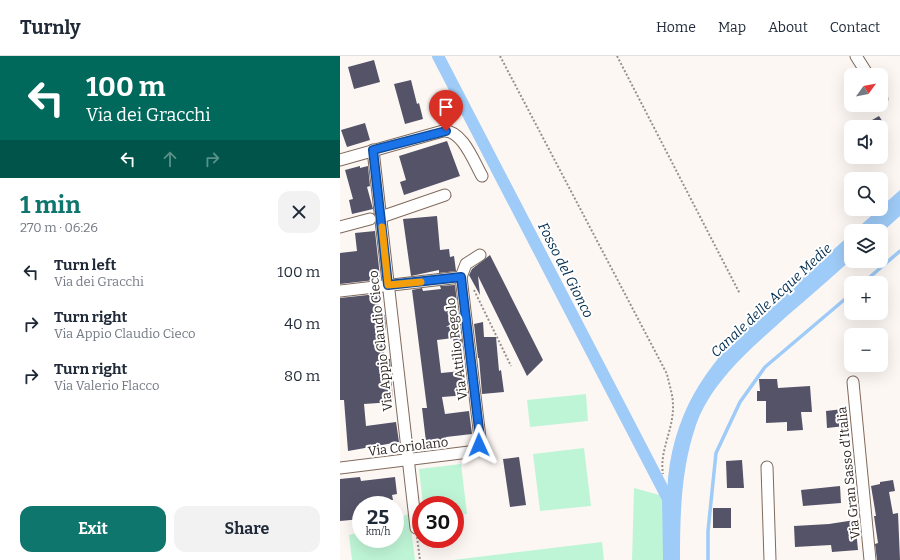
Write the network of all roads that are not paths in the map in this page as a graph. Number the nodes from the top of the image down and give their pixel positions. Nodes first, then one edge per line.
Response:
1 (856, 56) edge
2 (864, 68) edge
3 (373, 150) junction
4 (340, 160) edge
5 (482, 176) dead end
6 (444, 195) dead end
7 (375, 218) junction
8 (340, 228) edge
9 (480, 255) dead end
10 (461, 277) junction
11 (388, 285) junction
12 (340, 291) edge
13 (853, 382) dead end
14 (478, 448) joint
15 (408, 460) junction
16 (767, 467) dead end
17 (340, 468) edge
18 (412, 496) edge
19 (770, 560) edge
20 (870, 560) edge

1 - 2 street
3 - 4 street
3 - 5 street
3 - 7 street, Via Appio Claudio Cieco
6 - 7 street
7 - 8 street
7 - 11 street, Via Appio Claudio Cieco
9 - 10 street
10 - 11 street
10 - 14 street, Via Attilio Regolo
11 - 12 street
11 - 15 street, Via Appio Claudio Cieco
13 - 20 street, Via Gran Sasso d'Italia
14 - 15 street, Via Coriolano
15 - 17 street, Via Coriolano
15 - 18 street, Via Appio Claudio Cieco
16 - 19 street

